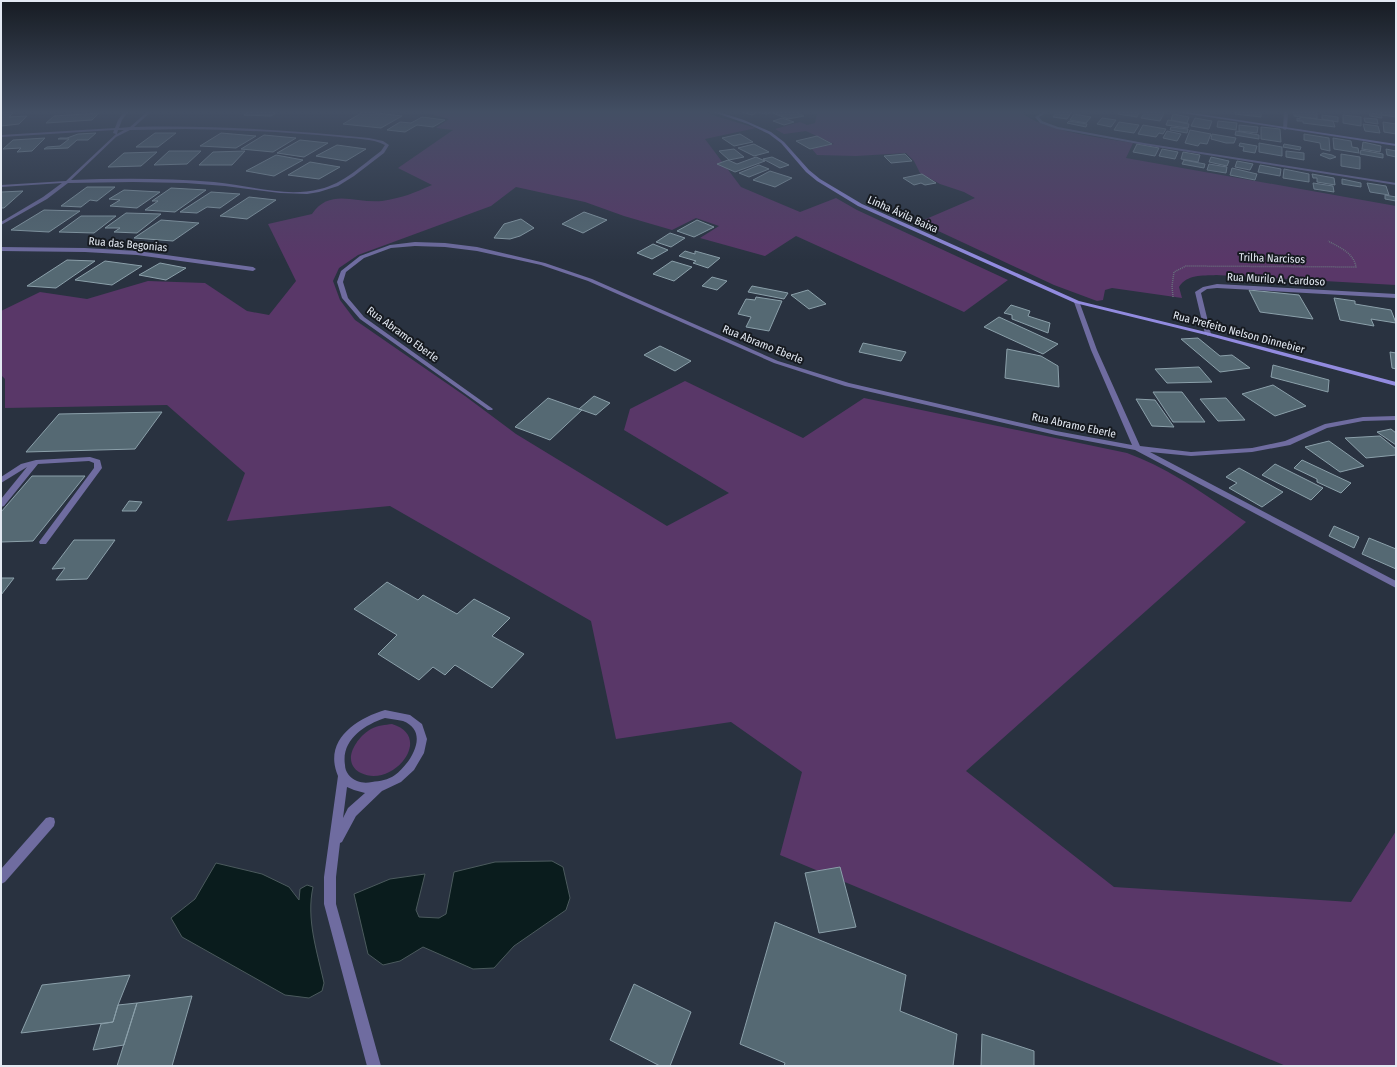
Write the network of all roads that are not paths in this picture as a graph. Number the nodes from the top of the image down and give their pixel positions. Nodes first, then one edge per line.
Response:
1 (88, 162) edge
2 (369, 162) edge
3 (800, 162) edge
4 (1256, 162) edge
5 (68, 181) junction
6 (1396, 184) edge
7 (1, 186) edge
8 (1, 224) edge
9 (1, 249) edge
10 (253, 269) dead end
11 (1396, 296) edge
12 (1077, 302) junction
13 (1208, 334) junction
14 (1396, 384) edge
15 (490, 408) dead end
16 (1396, 418) edge
17 (1137, 448) junction
18 (36, 462) junction
19 (1, 480) edge
20 (1, 504) edge
21 (44, 542) dead end
22 (1396, 584) edge
23 (343, 777) junction
24 (380, 786) junction
25 (50, 822) dead end
26 (334, 848) junction
27 (1, 878) edge
28 (374, 1066) edge

1 - 5 street
2 - 5 street
3 - 12 street, Linha Ávila Baixa
4 - 6 street
5 - 7 street
5 - 8 street
9 - 10 street, Rua das Begonias
11 - 13 street, Rua Murilo A. Cardoso
12 - 13 street, Rua Prefeito Nelson Dinnebier
12 - 17 street
13 - 14 street, Rua Prefeito Nelson Dinnebier
15 - 17 street, Rua Abramo Eberle
16 - 17 street, Rua Abramo Eberle
17 - 22 street
18 - 19 street
18 - 20 street
18 - 21 street
23 - 24 street
23 - 24 street
23 - 26 street
24 - 26 street
25 - 27 street
26 - 28 street

